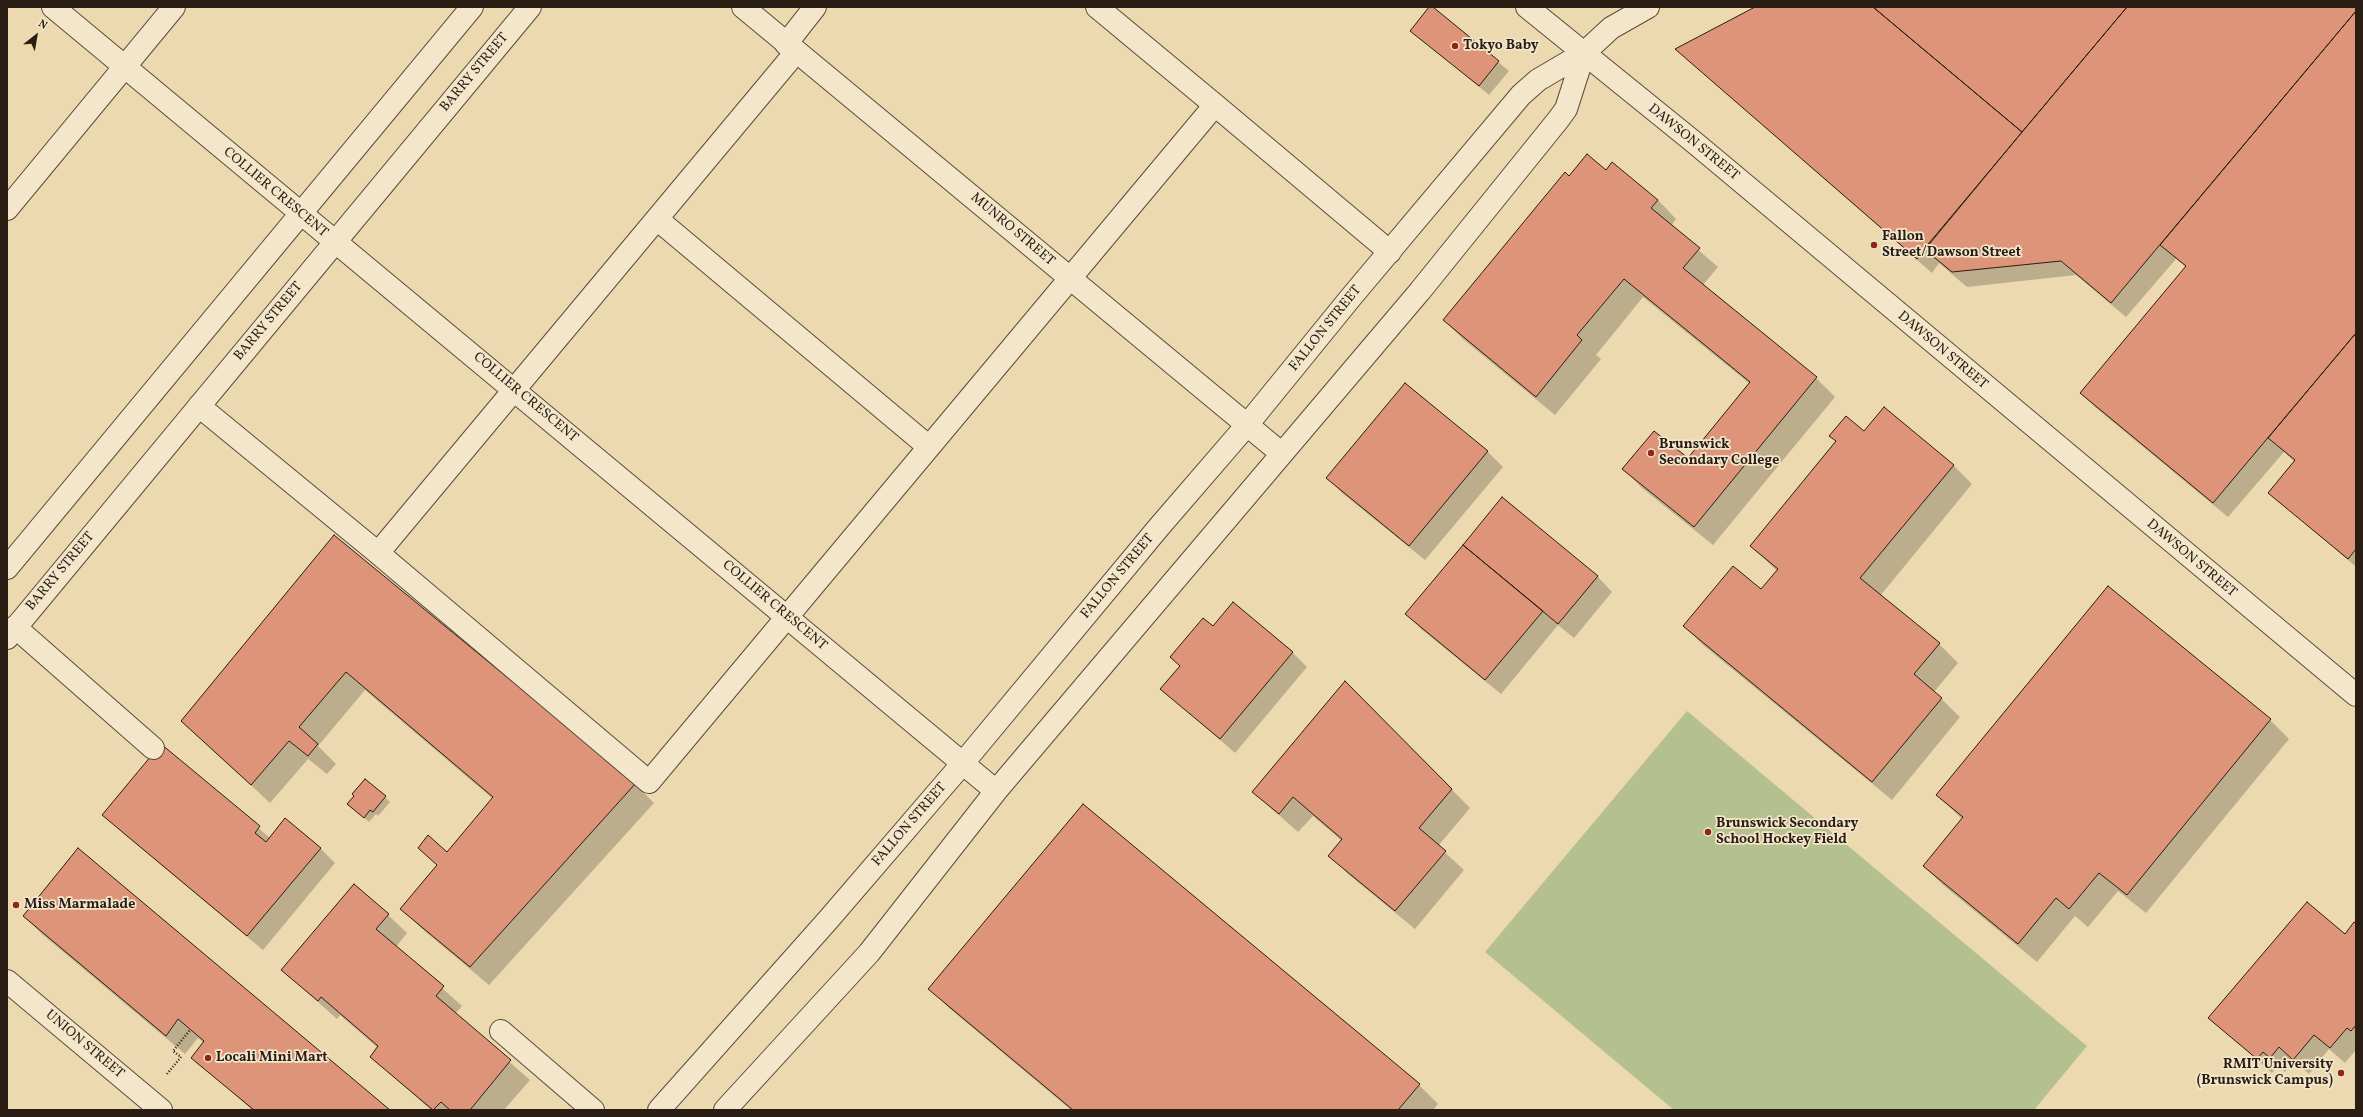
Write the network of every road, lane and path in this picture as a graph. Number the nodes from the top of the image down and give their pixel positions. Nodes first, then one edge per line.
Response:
1 (53, 7) edge
2 (174, 7) edge
3 (472, 7) edge
4 (530, 7) edge
5 (743, 7) edge
6 (815, 7) edge
7 (1098, 7) edge
8 (1527, 7) edge
9 (1648, 7) edge
10 (791, 48) junction
11 (1584, 53) junction
12 (124, 67) junction
13 (1215, 105) junction
14 (7, 209) edge
15 (301, 214) junction
16 (657, 219) junction
17 (335, 243) junction
18 (1390, 252) junction
19 (1070, 278) junction
20 (515, 390) junction
21 (199, 406) junction
22 (1247, 425) junction
23 (929, 446) junction
24 (1281, 453) junction
25 (378, 553) junction
26 (7, 568) edge
27 (787, 617) junction
28 (11, 632) edge
29 (2356, 695) edge
30 (153, 748) dead end
31 (963, 763) junction
32 (996, 791) junction
33 (7, 981) edge
34 (190, 1030) dead end
35 (501, 1031) dead end
36 (154, 1104) edge
37 (593, 1110) edge
38 (659, 1110) edge
39 (726, 1110) edge

1 - 12 street, COLLIER CRESCENT
2 - 12 street
3 - 15 street
4 - 17 street, BARRY STREET
5 - 10 street, MUNRO STREET
6 - 10 street
7 - 13 street
8 - 11 street, DAWSON STREET
9 - 11 street, FALLON STREET
10 - 16 street
10 - 19 street, MUNRO STREET
11 - 18 street, FALLON STREET
11 - 24 street, FALLON STREET
11 - 29 street, DAWSON STREET
12 - 14 street
12 - 15 street, COLLIER CRESCENT
13 - 18 street
13 - 19 street
15 - 17 street, COLLIER CRESCENT
15 - 26 street
16 - 20 street
16 - 23 street
17 - 20 street, COLLIER CRESCENT
17 - 21 street, BARRY STREET
18 - 22 street, FALLON STREET
19 - 22 street, MUNRO STREET
19 - 23 street
20 - 25 street
20 - 27 street, COLLIER CRESCENT
21 - 25 street
21 - 28 street, BARRY STREET
22 - 24 street, MUNRO STREET
22 - 31 street, FALLON STREET
23 - 27 street
24 - 32 street, FALLON STREET
25 - 27 street
27 - 31 street, COLLIER CRESCENT
28 - 30 street
31 - 32 street, COLLIER CRESCENT
31 - 38 street, FALLON STREET
32 - 39 street, FALLON STREET
33 - 36 street, UNION STREET
34 - 36 path
35 - 37 street

